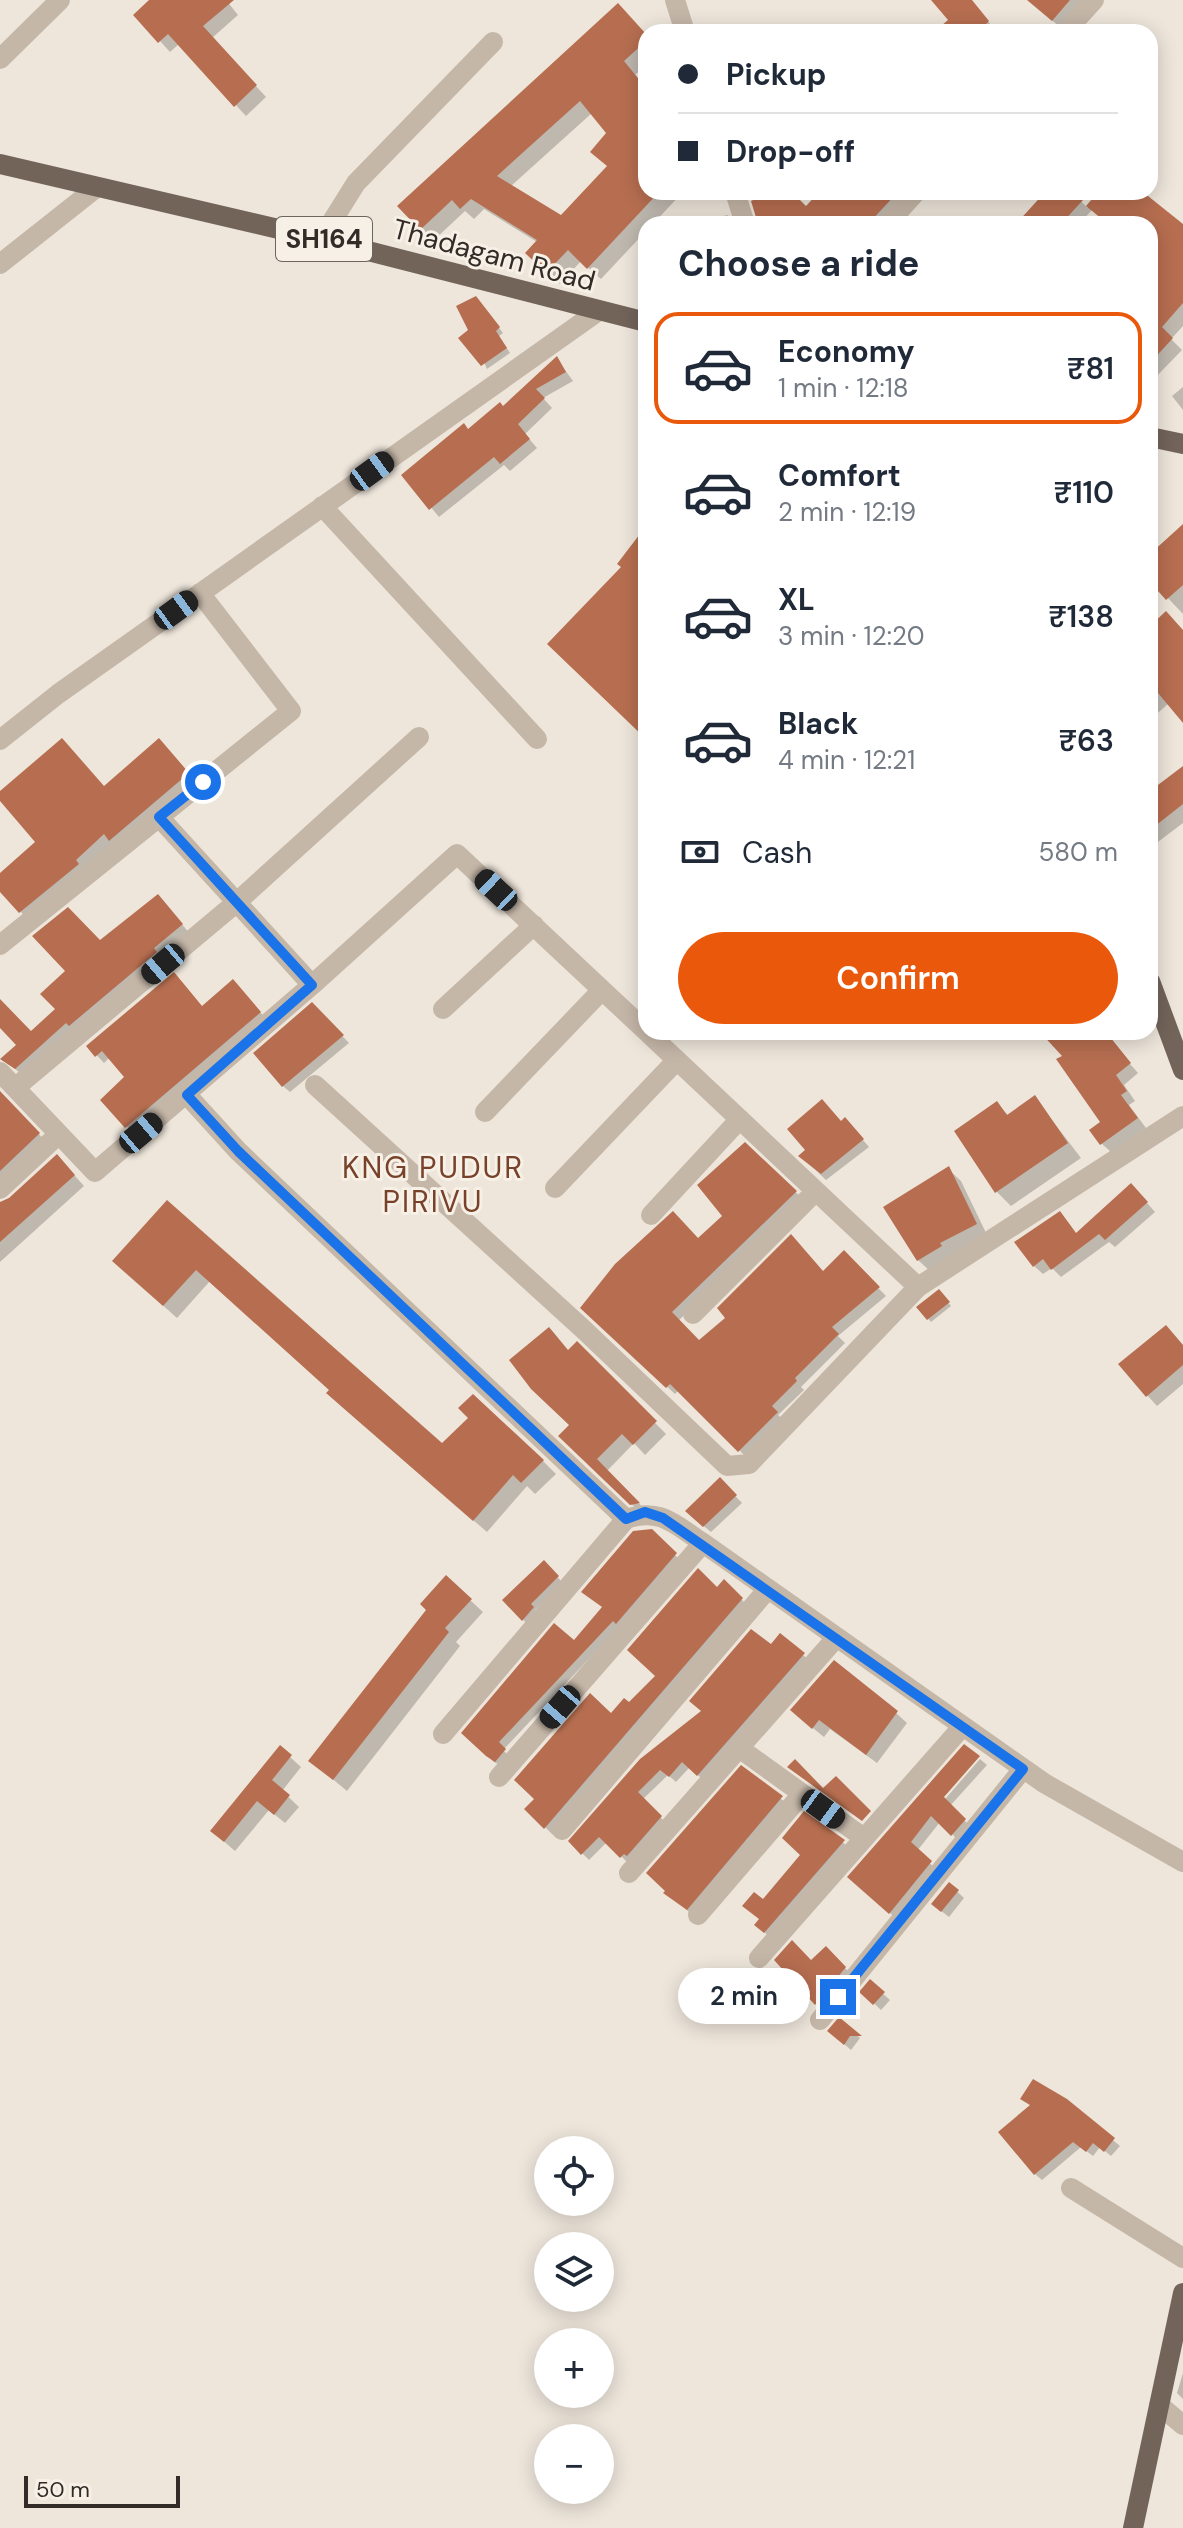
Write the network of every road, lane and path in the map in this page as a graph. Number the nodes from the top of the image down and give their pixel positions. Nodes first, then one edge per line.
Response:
1 (60, 0) edge
2 (675, 0) edge
3 (1094, 0) edge
4 (682, 24) edge
5 (1072, 24) edge
6 (493, 42) dead end
7 (0, 59) edge
8 (0, 164) edge
9 (96, 188) junction
10 (909, 200) edge
11 (894, 216) edge
12 (321, 239) junction
13 (0, 264) edge
14 (597, 312) junction
15 (638, 320) edge
16 (1158, 439) edge
17 (1183, 444) edge
18 (322, 506) junction
19 (200, 593) junction
20 (419, 737) dead end
21 (537, 739) dead end
22 (0, 740) edge
23 (159, 817) junction
24 (237, 902) junction
25 (534, 925) junction
26 (0, 945) edge
27 (312, 985) junction
28 (602, 990) junction
29 (1158, 1003) edge
30 (443, 1009) dead end
31 (638, 1023) edge
32 (656, 1040) edge
33 (677, 1060) junction
34 (1183, 1070) edge
35 (0, 1072) edge
36 (315, 1085) dead end
37 (16, 1087) junction
38 (187, 1095) junction
39 (485, 1112) dead end
40 (1183, 1116) edge
41 (740, 1119) junction
42 (59, 1134) junction
43 (555, 1188) dead end
44 (0, 1189) edge
45 (816, 1191) junction
46 (651, 1215) dead end
47 (918, 1287) junction
48 (693, 1314) dead end
49 (626, 1519) junction
50 (703, 1543) junction
51 (767, 1590) junction
52 (836, 1638) junction
53 (962, 1727) junction
54 (443, 1734) dead end
55 (739, 1748) junction
56 (1023, 1769) junction
57 (499, 1777) dead end
58 (802, 1794) junction
59 (562, 1830) dead end
60 (864, 1838) junction
61 (1183, 1862) edge
62 (629, 1873) dead end
63 (698, 1915) dead end
64 (759, 1958) dead end
65 (820, 2020) dead end
66 (1071, 2188) dead end
67 (1183, 2258) edge
68 (1183, 2293) edge
69 (1159, 2405) junction
70 (1183, 2425) edge
71 (1133, 2528) edge

1 - 7 street
2 - 4 street
3 - 5 street
6 - 12 street
8 - 9 main road, Thadagam Road / SH164
9 - 12 main road, Thadagam Road / SH164
9 - 13 street
10 - 11 street
12 - 14 main road, Thadagam Road / SH164
14 - 15 main road, Thadagam Road / SH164
14 - 18 street
16 - 17 main road
18 - 19 street
18 - 21 street
19 - 22 street
19 - 23 street
20 - 24 street
23 - 24 street
23 - 26 street
24 - 27 street
24 - 37 street
25 - 27 street
25 - 28 street
25 - 30 street
27 - 38 street
28 - 31 street
28 - 39 street
29 - 34 main road
32 - 33 street
33 - 41 street
33 - 43 street
35 - 37 street
36 - 47 street
37 - 42 street
38 - 42 street
38 - 49 street
40 - 47 street
41 - 45 street
41 - 46 street
42 - 44 street
45 - 47 street
45 - 48 street
49 - 50 street
49 - 54 street
50 - 51 street
50 - 57 street
51 - 52 street
51 - 59 street
52 - 53 street
52 - 55 street
53 - 56 street
53 - 60 street
55 - 58 street
55 - 62 street
56 - 61 street
56 - 65 street
58 - 60 street
58 - 63 street
60 - 64 street
66 - 67 street
68 - 69 main road
69 - 70 street
69 - 71 main road

